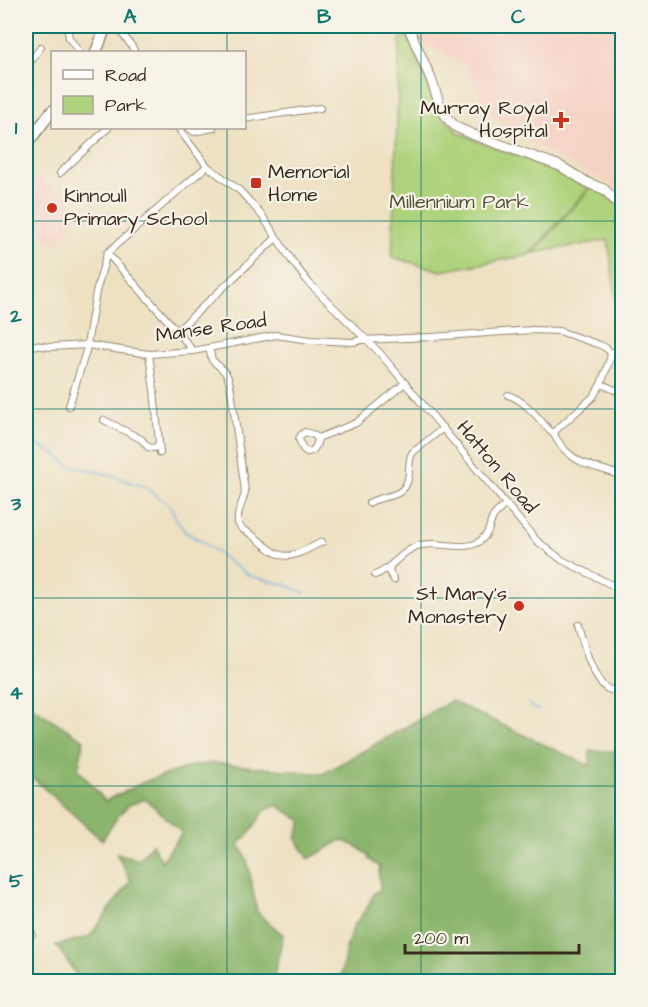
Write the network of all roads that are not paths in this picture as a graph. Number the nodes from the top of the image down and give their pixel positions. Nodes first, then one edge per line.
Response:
1 (67, 26) edge
2 (106, 26) edge
3 (116, 26) edge
4 (408, 26) edge
5 (41, 47) dead end
6 (78, 51) edge
7 (96, 51) edge
8 (134, 51) edge
9 (26, 68) edge
10 (320, 108) dead end
11 (51, 112) edge
12 (246, 119) edge
13 (107, 129) edge
14 (179, 129) edge
15 (190, 129) edge
16 (208, 129) edge
17 (26, 145) edge
18 (207, 166) junction
19 (60, 173) dead end
20 (622, 208) edge
21 (276, 238) junction
22 (107, 253) junction
23 (177, 331) junction
24 (366, 340) junction
25 (26, 344) edge
26 (87, 345) junction
27 (209, 348) junction
28 (193, 351) junction
29 (622, 352) edge
30 (610, 353) junction
31 (149, 354) junction
32 (405, 383) junction
33 (601, 384) junction
34 (622, 393) edge
35 (507, 395) dead end
36 (69, 406) dead end
37 (104, 420) dead end
38 (443, 428) junction
39 (554, 434) junction
40 (318, 438) dead end
41 (159, 442) junction
42 (160, 453) dead end
43 (622, 477) edge
44 (369, 503) dead end
45 (506, 504) junction
46 (322, 542) dead end
47 (390, 567) junction
48 (375, 575) dead end
49 (394, 580) dead end
50 (622, 590) edge
51 (578, 626) dead end
52 (622, 690) edge

1 - 6 street
2 - 7 main road
3 - 8 street
4 - 20 street
5 - 9 street
10 - 12 street
11 - 17 main road
13 - 19 street
14 - 18 street, Hatton Road
15 - 16 street
18 - 21 street, Hatton Road
18 - 22 street
21 - 23 street
21 - 24 street, Hatton Road
22 - 23 street
22 - 26 street
23 - 28 street
24 - 27 street, Manse Road
24 - 30 street, Manse Road
24 - 32 street, Hatton Road
25 - 26 street, Manse Road
26 - 31 street, Manse Road
26 - 36 street
27 - 28 street, Manse Road
27 - 46 street
28 - 31 street, Manse Road
29 - 30 street
30 - 33 street
31 - 41 street
32 - 38 street, Hatton Road
32 - 40 street
33 - 34 street
33 - 39 street
35 - 39 street
37 - 41 street
38 - 44 street
38 - 45 street, Hatton Road
39 - 43 street
41 - 42 street
45 - 47 street
45 - 50 street, Hatton Road
47 - 48 street
47 - 49 street
51 - 52 street

